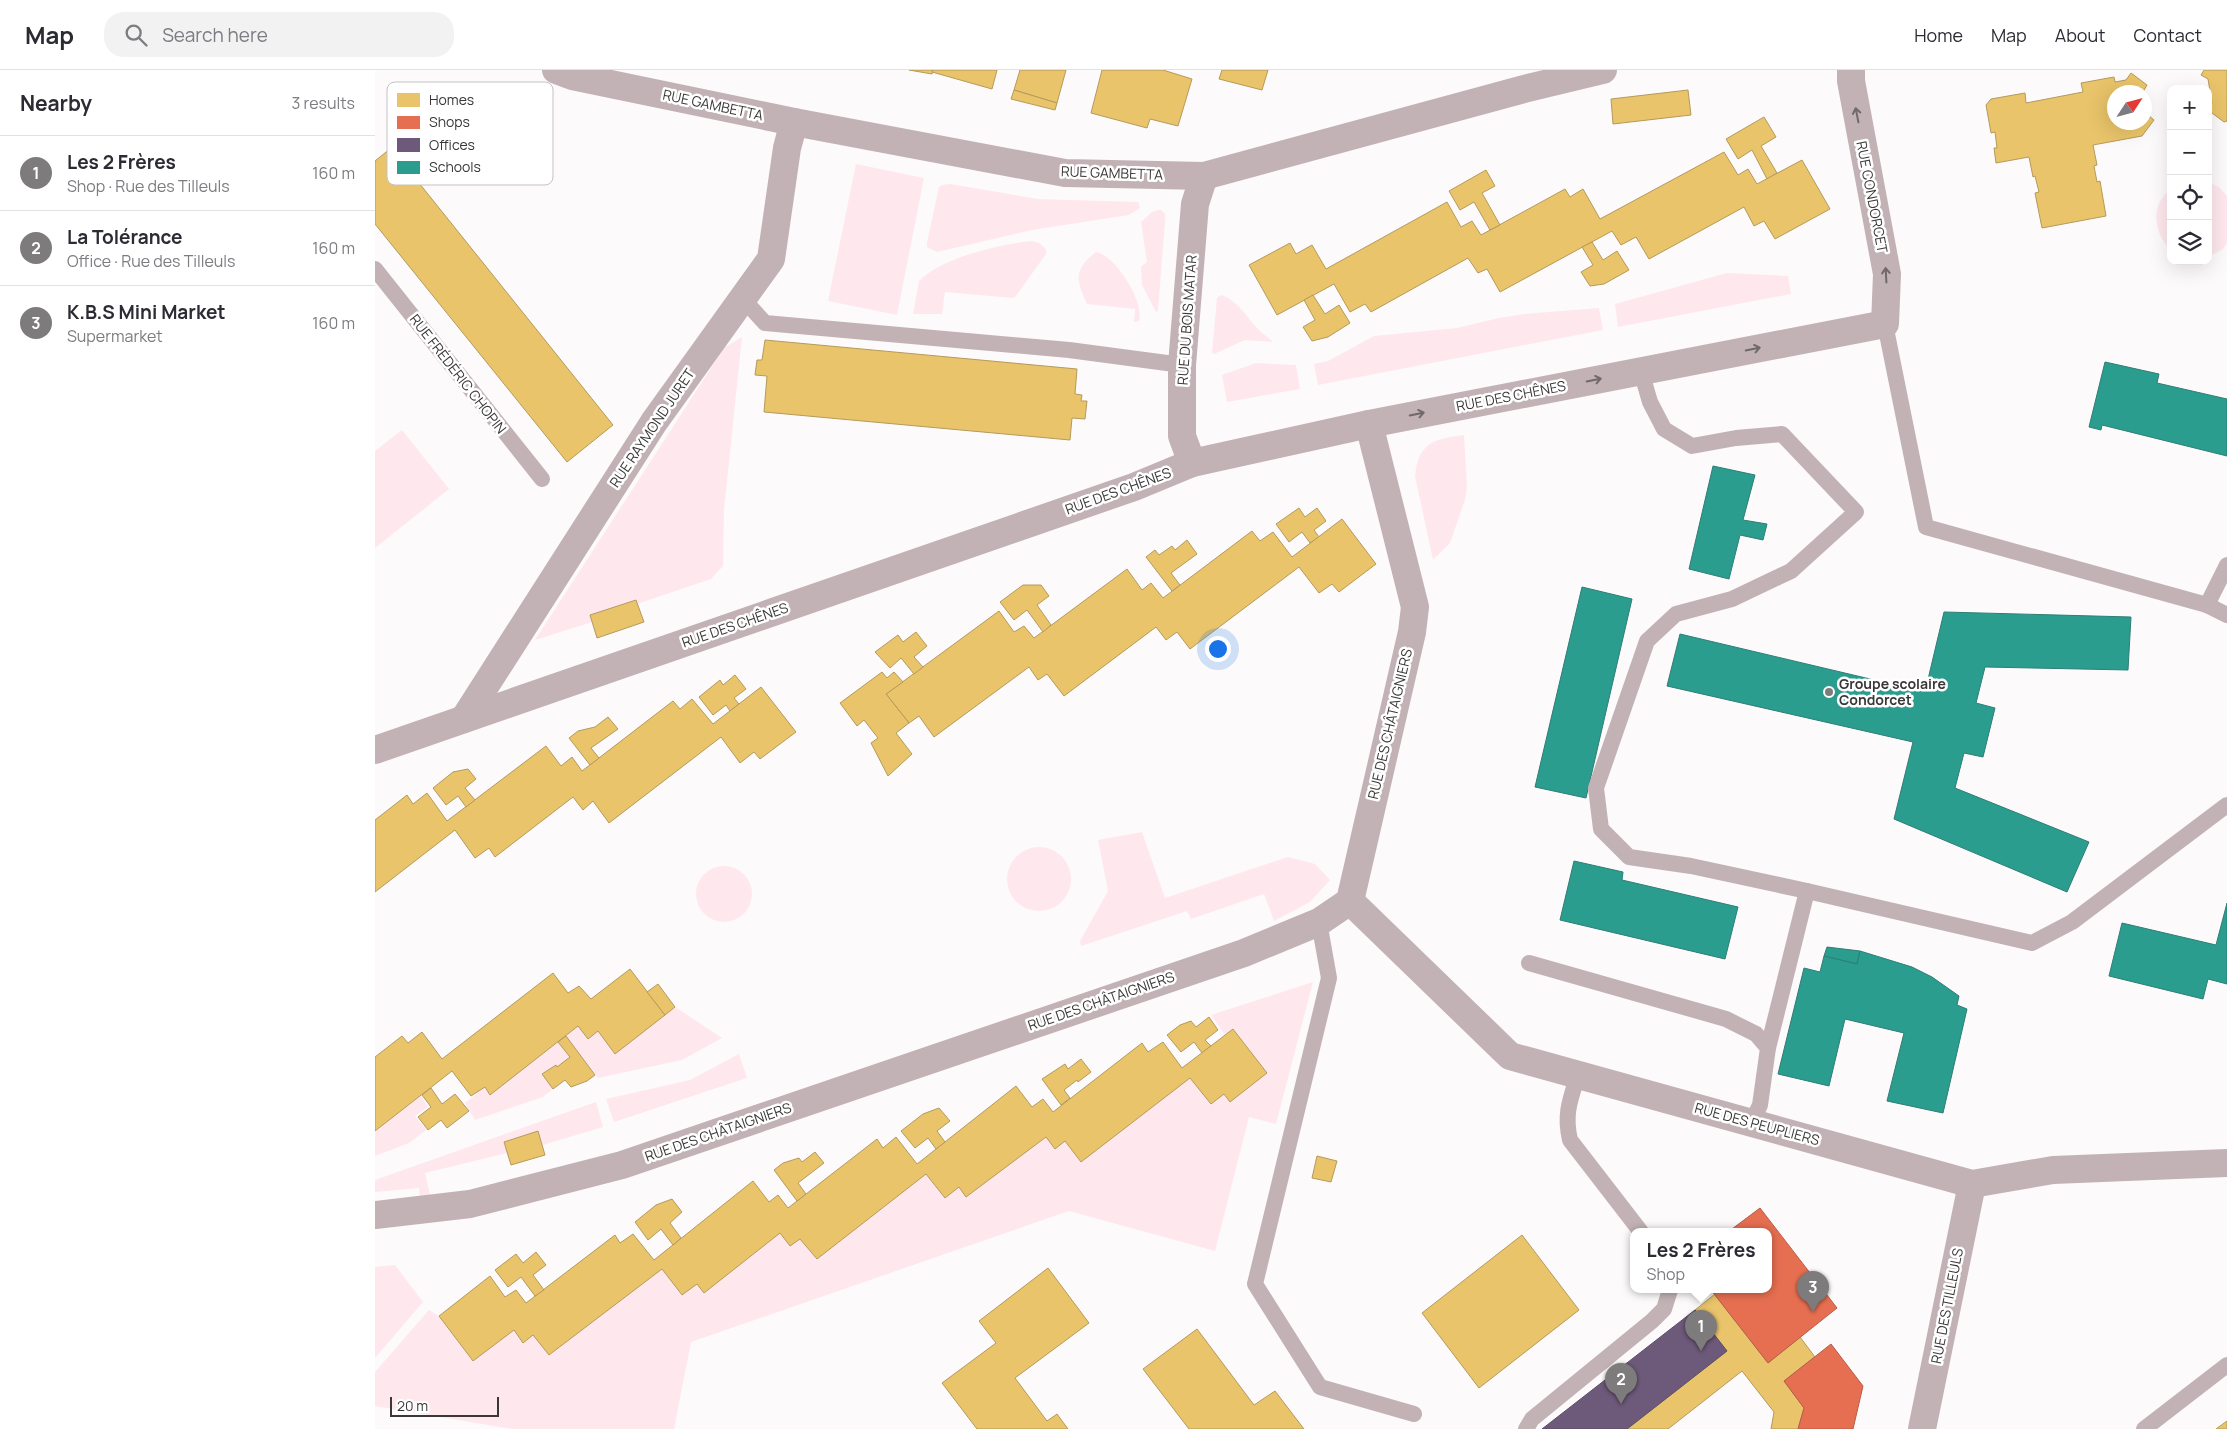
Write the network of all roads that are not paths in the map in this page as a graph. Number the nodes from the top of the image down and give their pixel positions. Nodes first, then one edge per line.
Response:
1 (556, 70) edge
2 (1603, 70) edge
3 (1851, 70) edge
4 (794, 122) junction
5 (1204, 176) junction
6 (375, 269) edge
7 (743, 299) junction
8 (1885, 324) junction
9 (1181, 365) junction
10 (1641, 371) junction
11 (1369, 424) junction
12 (1192, 463) junction
13 (542, 479) dead end
14 (2227, 565) edge
15 (2207, 605) junction
16 (2227, 615) edge
17 (464, 719) junction
18 (375, 750) edge
19 (2227, 805) edge
20 (1807, 891) junction
21 (1350, 901) junction
22 (1319, 922) junction
23 (1529, 963) dead end
24 (1768, 1048) junction
25 (1578, 1075) junction
26 (1752, 1122) junction
27 (2227, 1163) edge
28 (1972, 1184) junction
29 (375, 1215) edge
30 (1638, 1228) edge
31 (1669, 1293) edge
32 (2227, 1365) edge
33 (1414, 1414) dead end
34 (1526, 1429) edge
35 (1922, 1429) edge
36 (2144, 1429) edge

1 - 4 street, RUE GAMBETTA
2 - 5 street, RUE GAMBETTA
8 -> 3 street, RUE CONDORCET
4 - 5 street, RUE GAMBETTA
4 - 7 street, RUE RAYMOND JURET
5 - 9 street, RUE DU BOIS MATAR
6 - 13 lane, RUE FRÉDÉRIC CHOPIN
7 - 9 lane
7 - 17 street, RUE RAYMOND JURET
10 -> 8 street, RUE DES CHÊNES
8 - 15 lane
9 - 12 street, RUE DU BOIS MATAR
11 -> 10 street, RUE DES CHÊNES
10 - 20 lane
11 - 12 street, RUE DES CHÊNES
11 - 21 street, RUE DES CHÂTAIGNIERS
12 - 17 street, RUE DES CHÊNES
14 - 15 lane
15 - 16 lane
17 - 18 street, RUE DES CHÊNES
19 - 20 lane
20 - 24 lane
21 - 22 street, RUE DES CHÂTAIGNIERS
21 - 25 street, RUE DES PEUPLIERS
22 - 29 street, RUE DES CHÂTAIGNIERS
22 - 33 lane
23 - 24 lane
24 - 26 lane
25 - 26 street, RUE DES PEUPLIERS
25 - 30 lane
26 - 28 street, RUE DES PEUPLIERS
27 - 28 street, RUE DES PEUPLIERS
28 - 35 street, RUE DES TILLEULS
31 - 34 lane
32 - 36 lane

